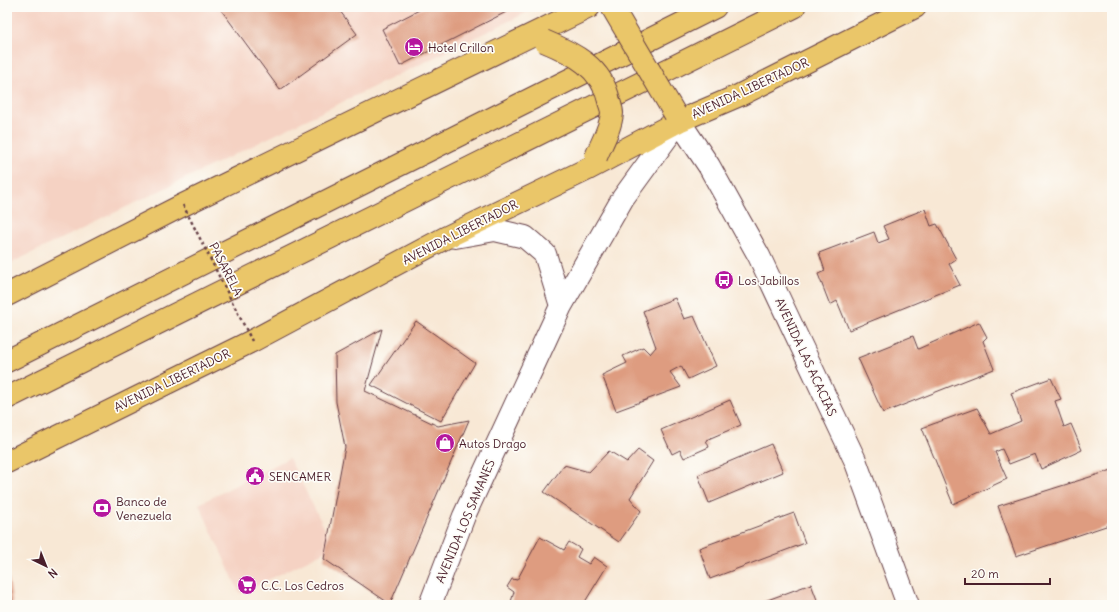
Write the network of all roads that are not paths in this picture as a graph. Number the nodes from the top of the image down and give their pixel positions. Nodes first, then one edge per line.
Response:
1 (589, 7) edge
2 (612, 7) edge
3 (715, 7) edge
4 (794, 7) edge
5 (915, 7) edge
6 (537, 38) junction
7 (677, 118) junction
8 (592, 163) junction
9 (446, 238) junction
10 (7, 295) edge
11 (560, 306) junction
12 (7, 361) edge
13 (7, 398) edge
14 (7, 462) edge
15 (430, 605) edge
16 (908, 605) edge

1 - 6 main road
2 - 7 main road, bridge
3 - 12 main road
4 - 13 main road
5 - 7 main road, AVENIDA LIBERTADOR
6 - 8 main road, bridge
6 - 10 main road
7 - 8 main road, AVENIDA LIBERTADOR
7 - 11 street, AVENIDA LOS SAMANES
7 - 16 street, AVENIDA LAS ACACIAS
8 - 9 main road, AVENIDA LIBERTADOR
9 - 11 street
9 - 14 main road, AVENIDA LIBERTADOR
11 - 15 street, AVENIDA LOS SAMANES

